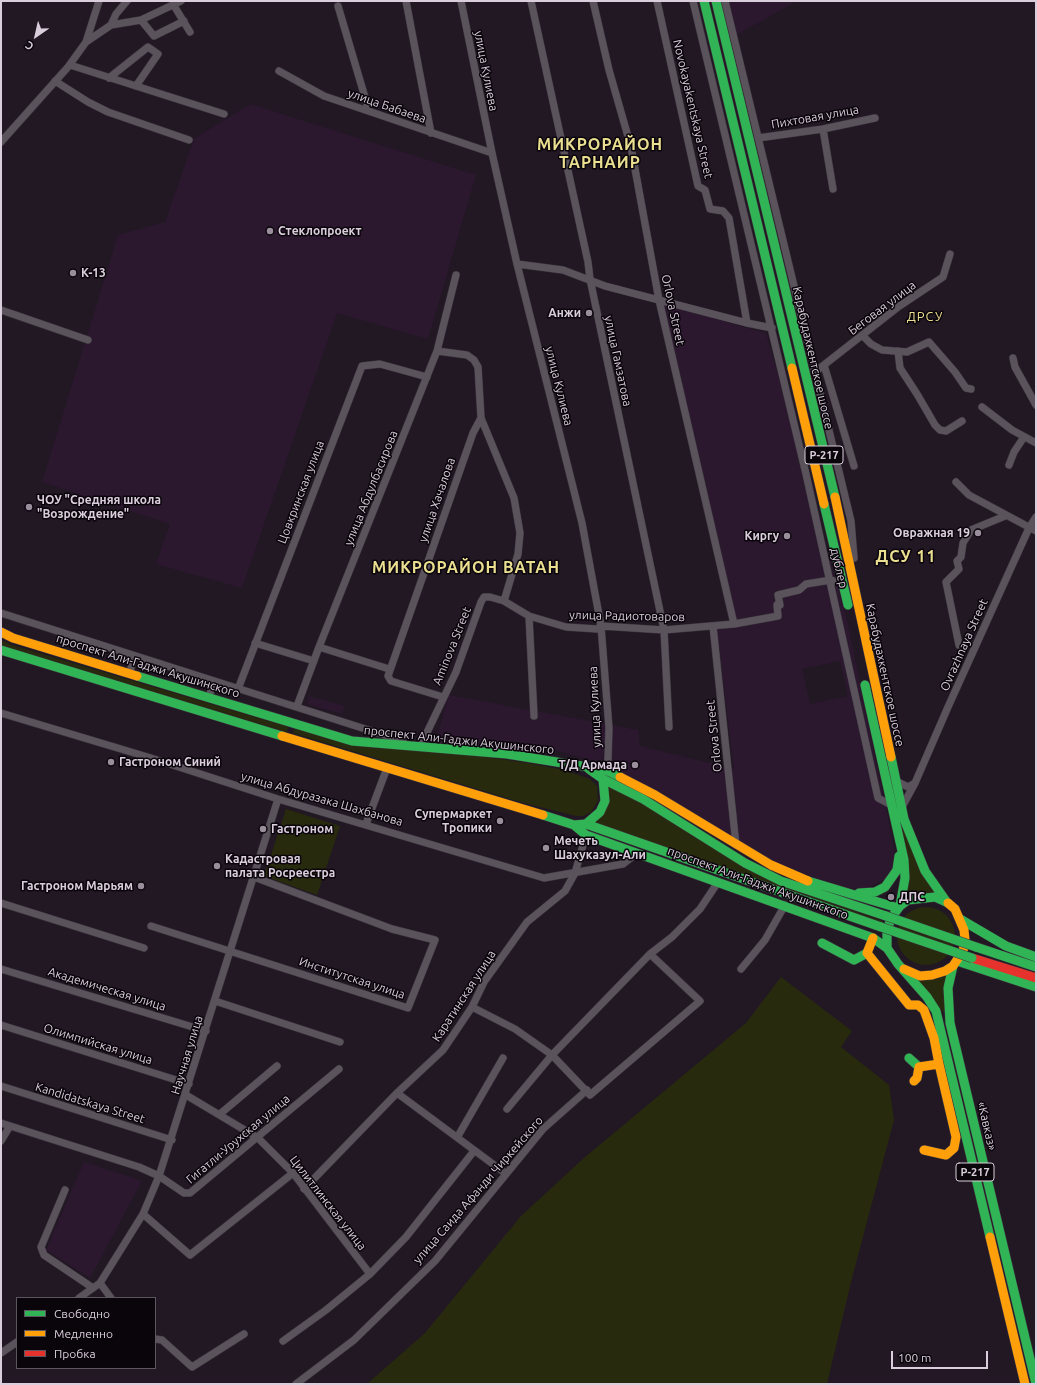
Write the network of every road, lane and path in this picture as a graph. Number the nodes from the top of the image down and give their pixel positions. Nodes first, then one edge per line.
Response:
1 (99, 1) edge
2 (127, 1) edge
3 (181, 1) edge
4 (406, 1) edge
5 (461, 1) edge
6 (531, 1) edge
7 (593, 1) edge
8 (657, 1) edge
9 (693, 1) edge
10 (704, 1) edge
11 (716, 1) edge
12 (725, 1) edge
13 (173, 4) junction
14 (338, 6) dead end
15 (141, 20) junction
16 (184, 21) junction
17 (111, 25) junction
18 (190, 32) dead end
19 (86, 42) junction
20 (70, 65) junction
21 (279, 71) dead end
22 (109, 78) junction
23 (55, 81) junction
24 (136, 86) junction
25 (369, 111) junction
26 (224, 114) dead end
27 (876, 118) dead end
28 (823, 129) junction
29 (431, 132) junction
30 (758, 138) junction
31 (189, 140) dead end
32 (1, 142) edge
33 (492, 153) junction
34 (833, 189) dead end
35 (950, 254) dead end
36 (516, 264) junction
37 (456, 275) dead end
38 (590, 279) junction
39 (659, 300) junction
40 (1, 310) edge
41 (746, 323) junction
42 (772, 328) junction
43 (863, 336) junction
44 (88, 340) dead end
45 (437, 351) junction
46 (898, 351) junction
47 (1013, 358) dead end
48 (824, 365) junction
49 (815, 372) junction
50 (427, 377) junction
51 (971, 389) dead end
52 (1036, 405) edge
53 (982, 407) dead end
54 (480, 418) junction
55 (962, 421) dead end
56 (1024, 437) junction
57 (1036, 443) edge
58 (1009, 465) dead end
59 (854, 466) dead end
60 (956, 482) dead end
61 (1006, 516) junction
62 (1036, 517) edge
63 (1030, 528) edge
64 (831, 580) junction
65 (852, 580) junction
66 (844, 586) junction
67 (504, 601) junction
68 (1, 613) edge
69 (850, 614) dead end
70 (529, 616) junction
71 (734, 624) junction
72 (601, 626) junction
73 (713, 626) junction
74 (664, 630) junction
75 (1, 632) edge
76 (255, 643) junction
77 (959, 645) dead end
78 (318, 647) junction
79 (1, 650) edge
80 (134, 656) junction
81 (314, 661) junction
82 (389, 669) junction
83 (130, 672) junction
84 (862, 672) dead end
85 (214, 681) junction
86 (238, 689) junction
87 (210, 697) junction
88 (443, 697) junction
89 (297, 706) junction
90 (1, 713) edge
91 (534, 716) dead end
92 (296, 724) junction
93 (669, 727) dead end
94 (291, 739) junction
95 (420, 746) junction
96 (387, 768) junction
97 (605, 774) junction
98 (896, 782) junction
99 (915, 783) junction
100 (278, 799) junction
101 (891, 805) junction
102 (902, 807) junction
103 (366, 824) junction
104 (586, 824) junction
105 (574, 825) junction
106 (898, 833) junction
107 (586, 835) junction
108 (736, 845) junction
109 (637, 853) junction
110 (575, 873) junction
111 (254, 877) junction
112 (718, 882) junction
113 (831, 889) junction
114 (946, 901) junction
115 (1, 903) edge
116 (784, 905) junction
117 (899, 907) junction
118 (960, 919) junction
119 (151, 926) dead end
120 (872, 938) junction
121 (822, 943) dead end
122 (144, 948) dead end
123 (888, 948) junction
124 (231, 952) junction
125 (867, 953) junction
126 (650, 954) junction
127 (1036, 957) edge
128 (955, 964) junction
129 (1036, 967) edge
130 (1, 969) edge
131 (741, 969) dead end
132 (904, 970) junction
133 (1036, 978) edge
134 (1036, 987) edge
135 (215, 1001) junction
136 (472, 1007) junction
137 (1, 1025) edge
138 (206, 1031) junction
139 (340, 1042) dead end
140 (552, 1055) junction
141 (503, 1058) dead end
142 (909, 1058) dead end
143 (939, 1064) junction
144 (277, 1066) dead end
145 (919, 1066) junction
146 (339, 1069) dead end
147 (914, 1081) dead end
148 (189, 1084) junction
149 (1, 1086) edge
150 (587, 1090) junction
151 (397, 1093) junction
152 (186, 1094) junction
153 (507, 1109) dead end
154 (220, 1114) junction
155 (1, 1123) edge
156 (10, 1126) junction
157 (458, 1136) junction
158 (258, 1138) junction
159 (172, 1140) junction
160 (1, 1141) edge
161 (924, 1150) dead end
162 (474, 1151) junction
163 (293, 1173) junction
164 (505, 1173) junction
165 (160, 1176) junction
166 (65, 1190) dead end
167 (304, 1190) junction
168 (143, 1214) junction
169 (370, 1274) junction
170 (100, 1283) junction
171 (93, 1288) junction
172 (80, 1297) edge
173 (109, 1297) edge
174 (244, 1334) dead end
175 (156, 1339) edge
176 (283, 1340) dead end
177 (16, 1342) edge
178 (3, 1349) edge
179 (296, 1384) edge
180 (1025, 1384) edge
181 (1036, 1384) edge

1 - 19 street
2 - 17 street
3 - 13 street
4 - 29 street
5 - 33 street, улица Кулиева
6 - 38 street, улица Гамзатова
7 - 39 street, Orlova Street
8 - 41 street, Novokayakentskaya Street
9 - 42 street, дублер
10 - 66 main road, Карабудахкентское шоссе
11 - 65 main road, Карабудахкентское шоссе / Р-217
12 - 30 street
13 - 15 street
13 - 16 street
14 - 25 street
15 - 16 street
15 - 17 street
16 - 18 street
17 - 19 street
19 - 20 street
20 - 22 street
20 - 23 street
21 - 25 street, улица Бабаева
22 - 24 street
22 - 24 street
23 - 31 street
23 - 32 street
24 - 26 street
25 - 29 street, улица Бабаева
27 - 28 street, Пихтовая улица
28 - 30 street, Пихтовая улица
28 - 34 street
29 - 33 street, улица Бабаева
30 - 49 street
33 - 36 street, улица Кулиева
35 - 43 street, Беговая улица
36 - 38 street
36 - 72 street, улица Кулиева
37 - 45 street, улица Абдулбасирова
38 - 39 street
38 - 74 street, улица Гамзатова
39 - 41 street
39 - 71 street, Orlova Street
40 - 44 street
41 - 42 street
42 - 64 street, дублер
43 - 46 street
43 - 48 street, Беговая улица
45 - 50 street, улица Абдулбасирова
45 - 54 street
46 - 51 street
46 - 55 street
47 - 52 street
48 - 49 street, Беговая улица
48 - 59 street
49 - 65 street
50 - 76 street, Цовкринская улица
50 - 78 street, улица Абдулбасирова
53 - 56 street
54 - 67 street
54 - 82 street, улица Хачалова
56 - 57 street
56 - 58 street
60 - 61 street
61 - 63 street
61 - 77 street
62 - 63 street, Ovrazhnaya Street
63 - 99 street, Ovrazhnaya Street
64 - 66 street
64 - 71 street, улица Радиотоваров
64 - 101 street, дублер
65 - 98 main road, Карабудахкентское шоссе / Р-217
66 - 69 main road, Карабудахкентское шоссе
67 - 70 street, улица Радиотоваров
67 - 88 street, Aminova Street
68 - 80 street
70 - 72 street, улица Радиотоваров
70 - 91 street
71 - 73 street, улица Радиотоваров
72 - 74 street, улица Радиотоваров
72 - 97 street, улица Кулиева
73 - 74 street, улица Радиотоваров
73 - 108 street, Orlova Street
74 - 93 street, улица Гамзатова
75 - 83 main road, проспект Али-Гаджи Акушинского
76 - 81 street
76 - 86 street, Цовкринская улица
78 - 81 street, улица Абдулбасирова
78 - 82 street
79 - 94 main road, проспект Али-Гаджи Акушинского
80 - 83 street
80 - 85 street
81 - 89 street, улица Абдулбасирова
82 - 88 street, улица Хачалова
83 - 87 main road, проспект Али-Гаджи Акушинского
84 - 101 main road, Карабудахкентское шоссе
85 - 86 street
85 - 87 street
86 - 89 street
87 - 92 main road, проспект Али-Гаджи Акушинского
88 - 95 street, Aminova Street
89 - 95 street
90 - 100 street, улица Абдуразака Шахбанова
92 - 94 main road
92 - 95 main road, проспект Али-Гаджи Акушинского
94 - 96 main road, проспект Али-Гаджи Акушинского
95 - 97 main road, проспект Али-Гаджи Акушинского
96 - 103 street
96 - 105 main road, проспект Али-Гаджи Акушинского
97 - 104 main road
97 - 108 main road, проспект Али-Гаджи Акушинского
97 - 129 main road, bridge
98 - 99 street
98 - 102 main road, Карабудахкентское шоссе / Р-217
99 - 102 street, Ovrazhnaya Street
100 - 103 street, улица Абдуразака Шахбанова
100 - 111 street, Научная улица
101 - 106 main road, Карабудахкентское шоссе
102 - 114 main road, Карабудахкентское шоссе / Р-217
103 - 110 street, улица Абдуразака Шахбанова
104 - 105 main road
104 - 133 main road, bridge
105 - 107 main road, проспект Али-Гаджи Акушинского
106 - 113 main road
106 - 117 main road, Карабудахкентское шоссе
107 - 109 main road, проспект Али-Гаджи Акушинского
107 - 110 street, Каратинская улица
108 - 113 main road, проспект Али-Гаджи Акушинского
109 - 110 street, улица Абдуразака Шахбанова
109 - 112 main road, проспект Али-Гаджи Акушинского
110 - 136 street, Каратинская улица
111 - 124 street, Научная улица
111 - 124 street, Институтская улица
112 - 116 main road, проспект Али-Гаджи Акушинского
112 - 126 street
113 - 117 main road, проспект Али-Гаджи Акушинского
114 - 117 main road
114 - 118 main road, Р-217
115 - 122 street
116 - 120 main road, проспект Али-Гаджи Акушинского
116 - 131 street
117 - 123 main road
118 - 127 main road
118 - 128 main road, Р-217
119 - 124 street, Институтская улица
120 - 123 main road, проспект Али-Гаджи Акушинского
120 - 125 main road
121 - 125 main road
123 - 132 main road, Р-217
124 - 135 street, Научная улица
125 - 143 main road
126 - 140 street
126 - 150 street
128 - 132 main road
128 - 134 main road
128 - 181 main road, «Кавказ» / Р-217
130 - 138 street, Академическая улица
132 - 180 main road, Р-217
135 - 138 street, Научная улица
135 - 139 street
136 - 140 street
136 - 151 street, Каратинская улица
137 - 148 street, Олимпийская улица
138 - 148 street, Научная улица
140 - 150 street
140 - 153 street
141 - 157 street
142 - 145 main road
143 - 145 main road
143 - 161 main road
144 - 154 street
145 - 147 main road
146 - 158 street, Гигатли-Урухская улица
148 - 152 street, Научная улица
149 - 159 street, Kandidatskaya Street
150 - 164 street, улица Саида Афанди Чиркейского
151 - 157 street
151 - 167 street, Каратинская улица
152 - 154 street, Цилитлинская улица
152 - 159 street, Научная улица
154 - 158 street, Цилитлинская улица
155 - 156 street, Гигатли-Урухская улица
156 - 160 street
156 - 165 street, Гигатли-Урухская улица
157 - 162 street
158 - 163 street, Цилитлинская улица
158 - 165 street, Гигатли-Урухская улица
159 - 165 street, Научная улица
162 - 164 street
162 - 169 street
163 - 167 street, Цилитлинская улица
163 - 168 street
164 - 179 street, улица Саида Афанди Чиркейского
165 - 168 street, Научная улица
166 - 171 street
167 - 169 street, Цилитлинская улица
168 - 170 street, Научная улица
169 - 176 street
170 - 171 street, Научная улица
170 - 173 street
171 - 172 street, Научная улица
174 - 175 street
177 - 178 street

